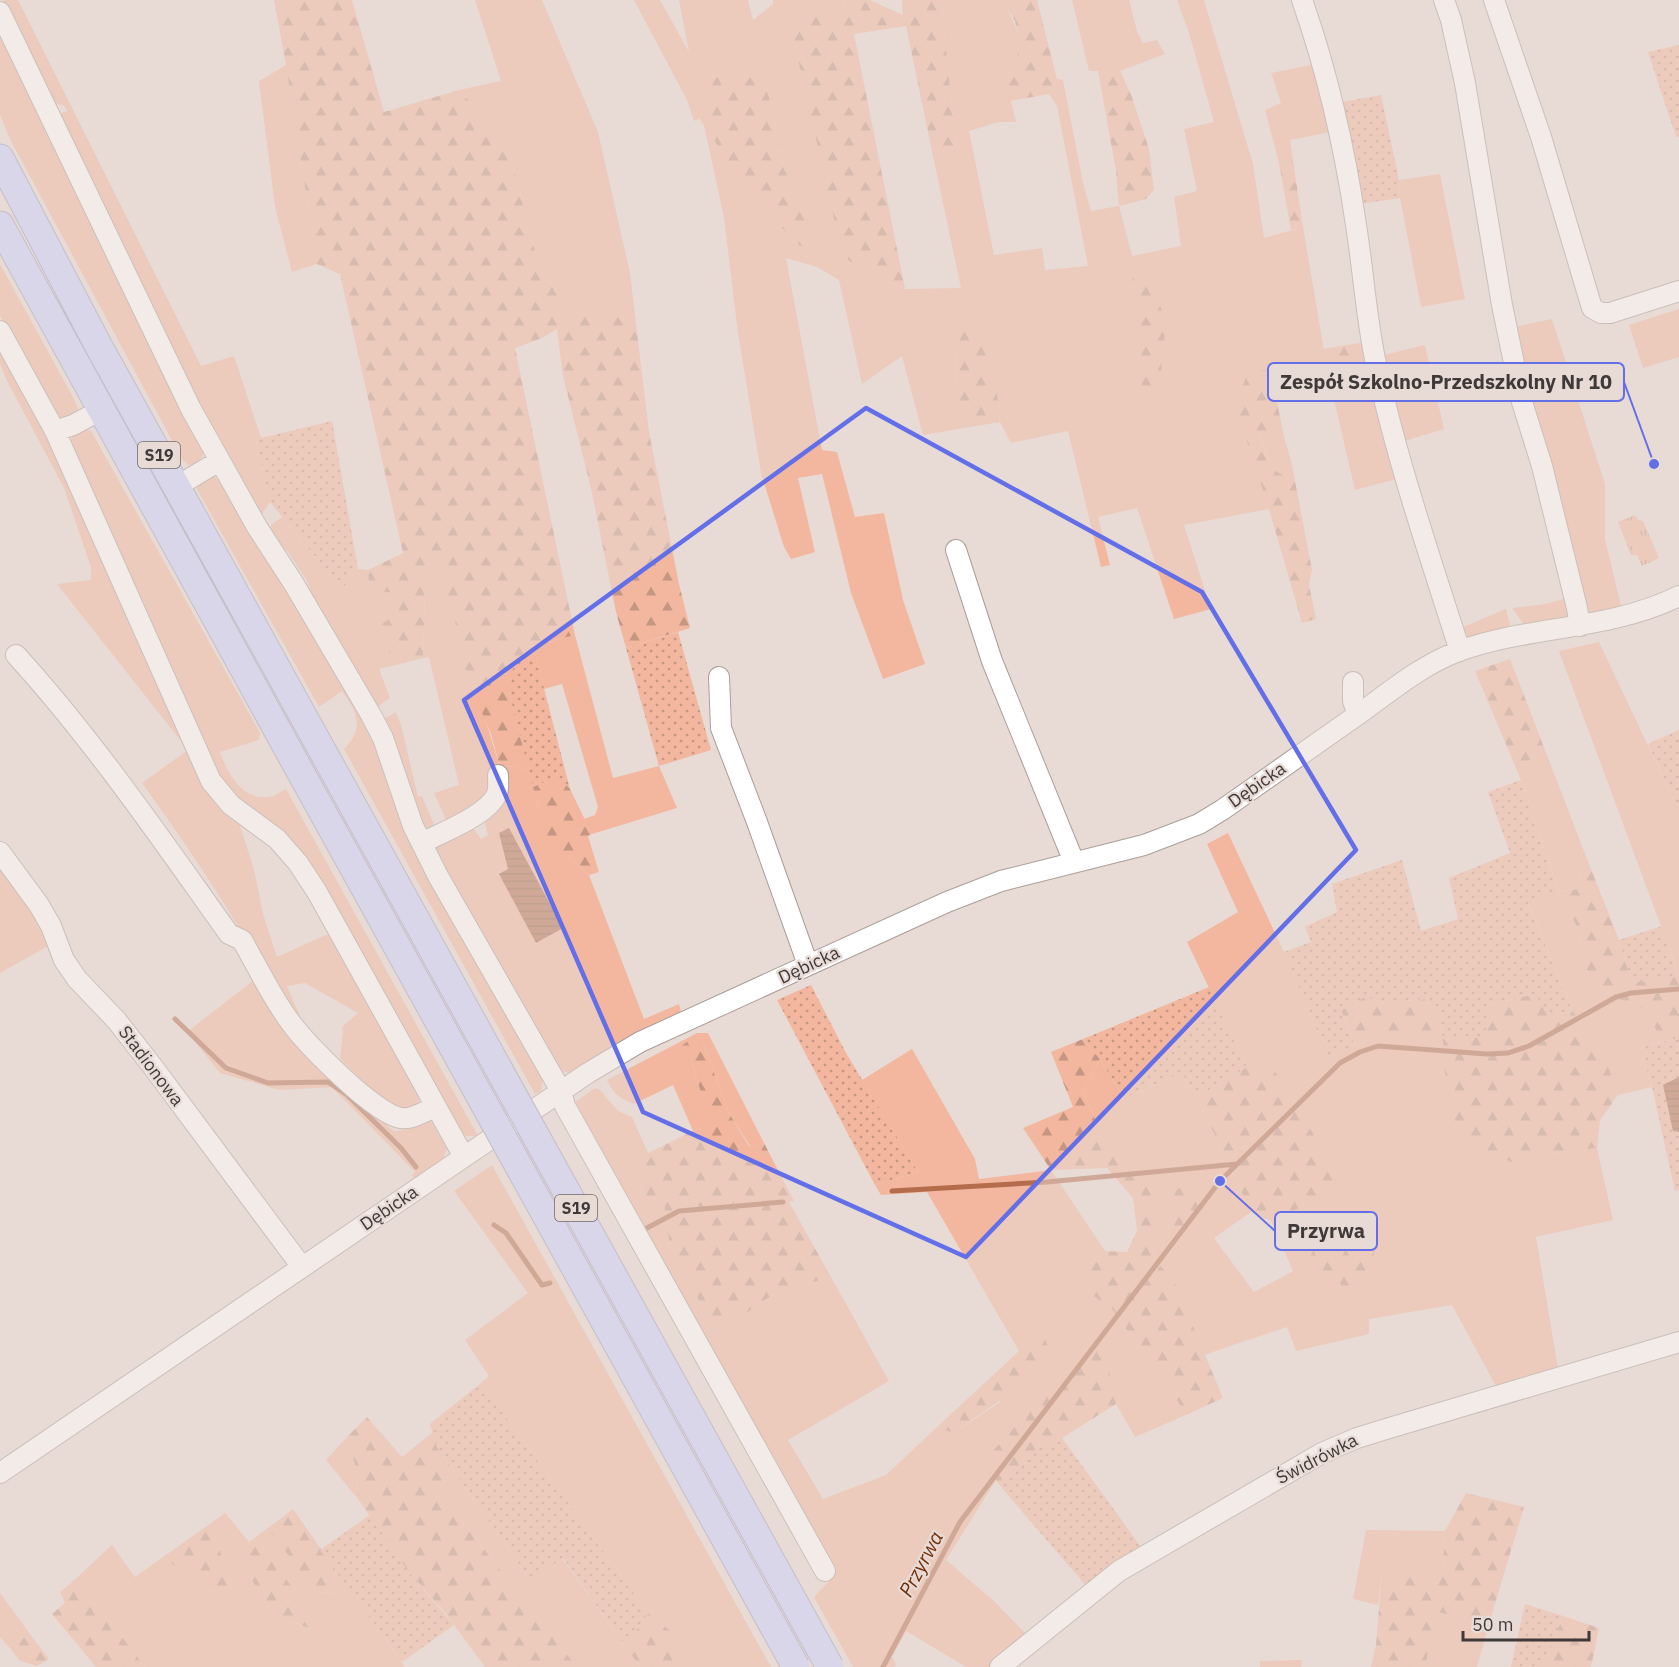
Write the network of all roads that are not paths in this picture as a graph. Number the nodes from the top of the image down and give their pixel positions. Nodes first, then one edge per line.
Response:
1 (1302, 0) edge
2 (1444, 0) edge
3 (1494, 0) edge
4 (0, 12) edge
5 (0, 158) edge
6 (0, 225) edge
7 (1679, 291) edge
8 (0, 331) edge
9 (101, 410) junction
10 (55, 431) junction
11 (219, 461) junction
12 (176, 487) junction
13 (956, 550) dead end
14 (1679, 596) edge
15 (1580, 626) junction
16 (1460, 651) junction
17 (16, 655) dead end
18 (719, 677) dead end
19 (1353, 682) dead end
20 (1358, 715) junction
21 (498, 775) dead end
22 (417, 835) junction
23 (4, 857) edge
24 (1074, 862) junction
25 (808, 965) junction
26 (561, 1091) junction
27 (435, 1107) junction
28 (464, 1156) junction
29 (302, 1267) junction
30 (1679, 1342) edge
31 (0, 1473) edge
32 (825, 1571) dead end
33 (796, 1667) edge
34 (830, 1667) edge
35 (1000, 1667) edge

1 - 16 street
2 - 15 street
3 - 7 street
4 - 11 street
5 - 12 highway, S19
6 - 9 highway, S19
8 - 10 street
9 - 10 street
9 - 33 highway, S19, bridge
10 - 27 street
11 - 12 street
11 - 22 street
12 - 34 highway, S19, bridge
13 - 24 street
14 - 15 street, Dębicka
15 - 16 street, Dębicka
16 - 20 street, Dębicka
17 - 27 street
18 - 25 street
19 - 20 street
20 - 24 street, Dębicka
21 - 22 street
22 - 26 street
23 - 29 street, Stadionowa
24 - 25 street, Dębicka
25 - 26 street, Dębicka
26 - 28 street, Dębicka
26 - 32 street
27 - 28 street
28 - 29 street, Dębicka
29 - 31 street, Dębicka
30 - 35 street, Świdrówka

